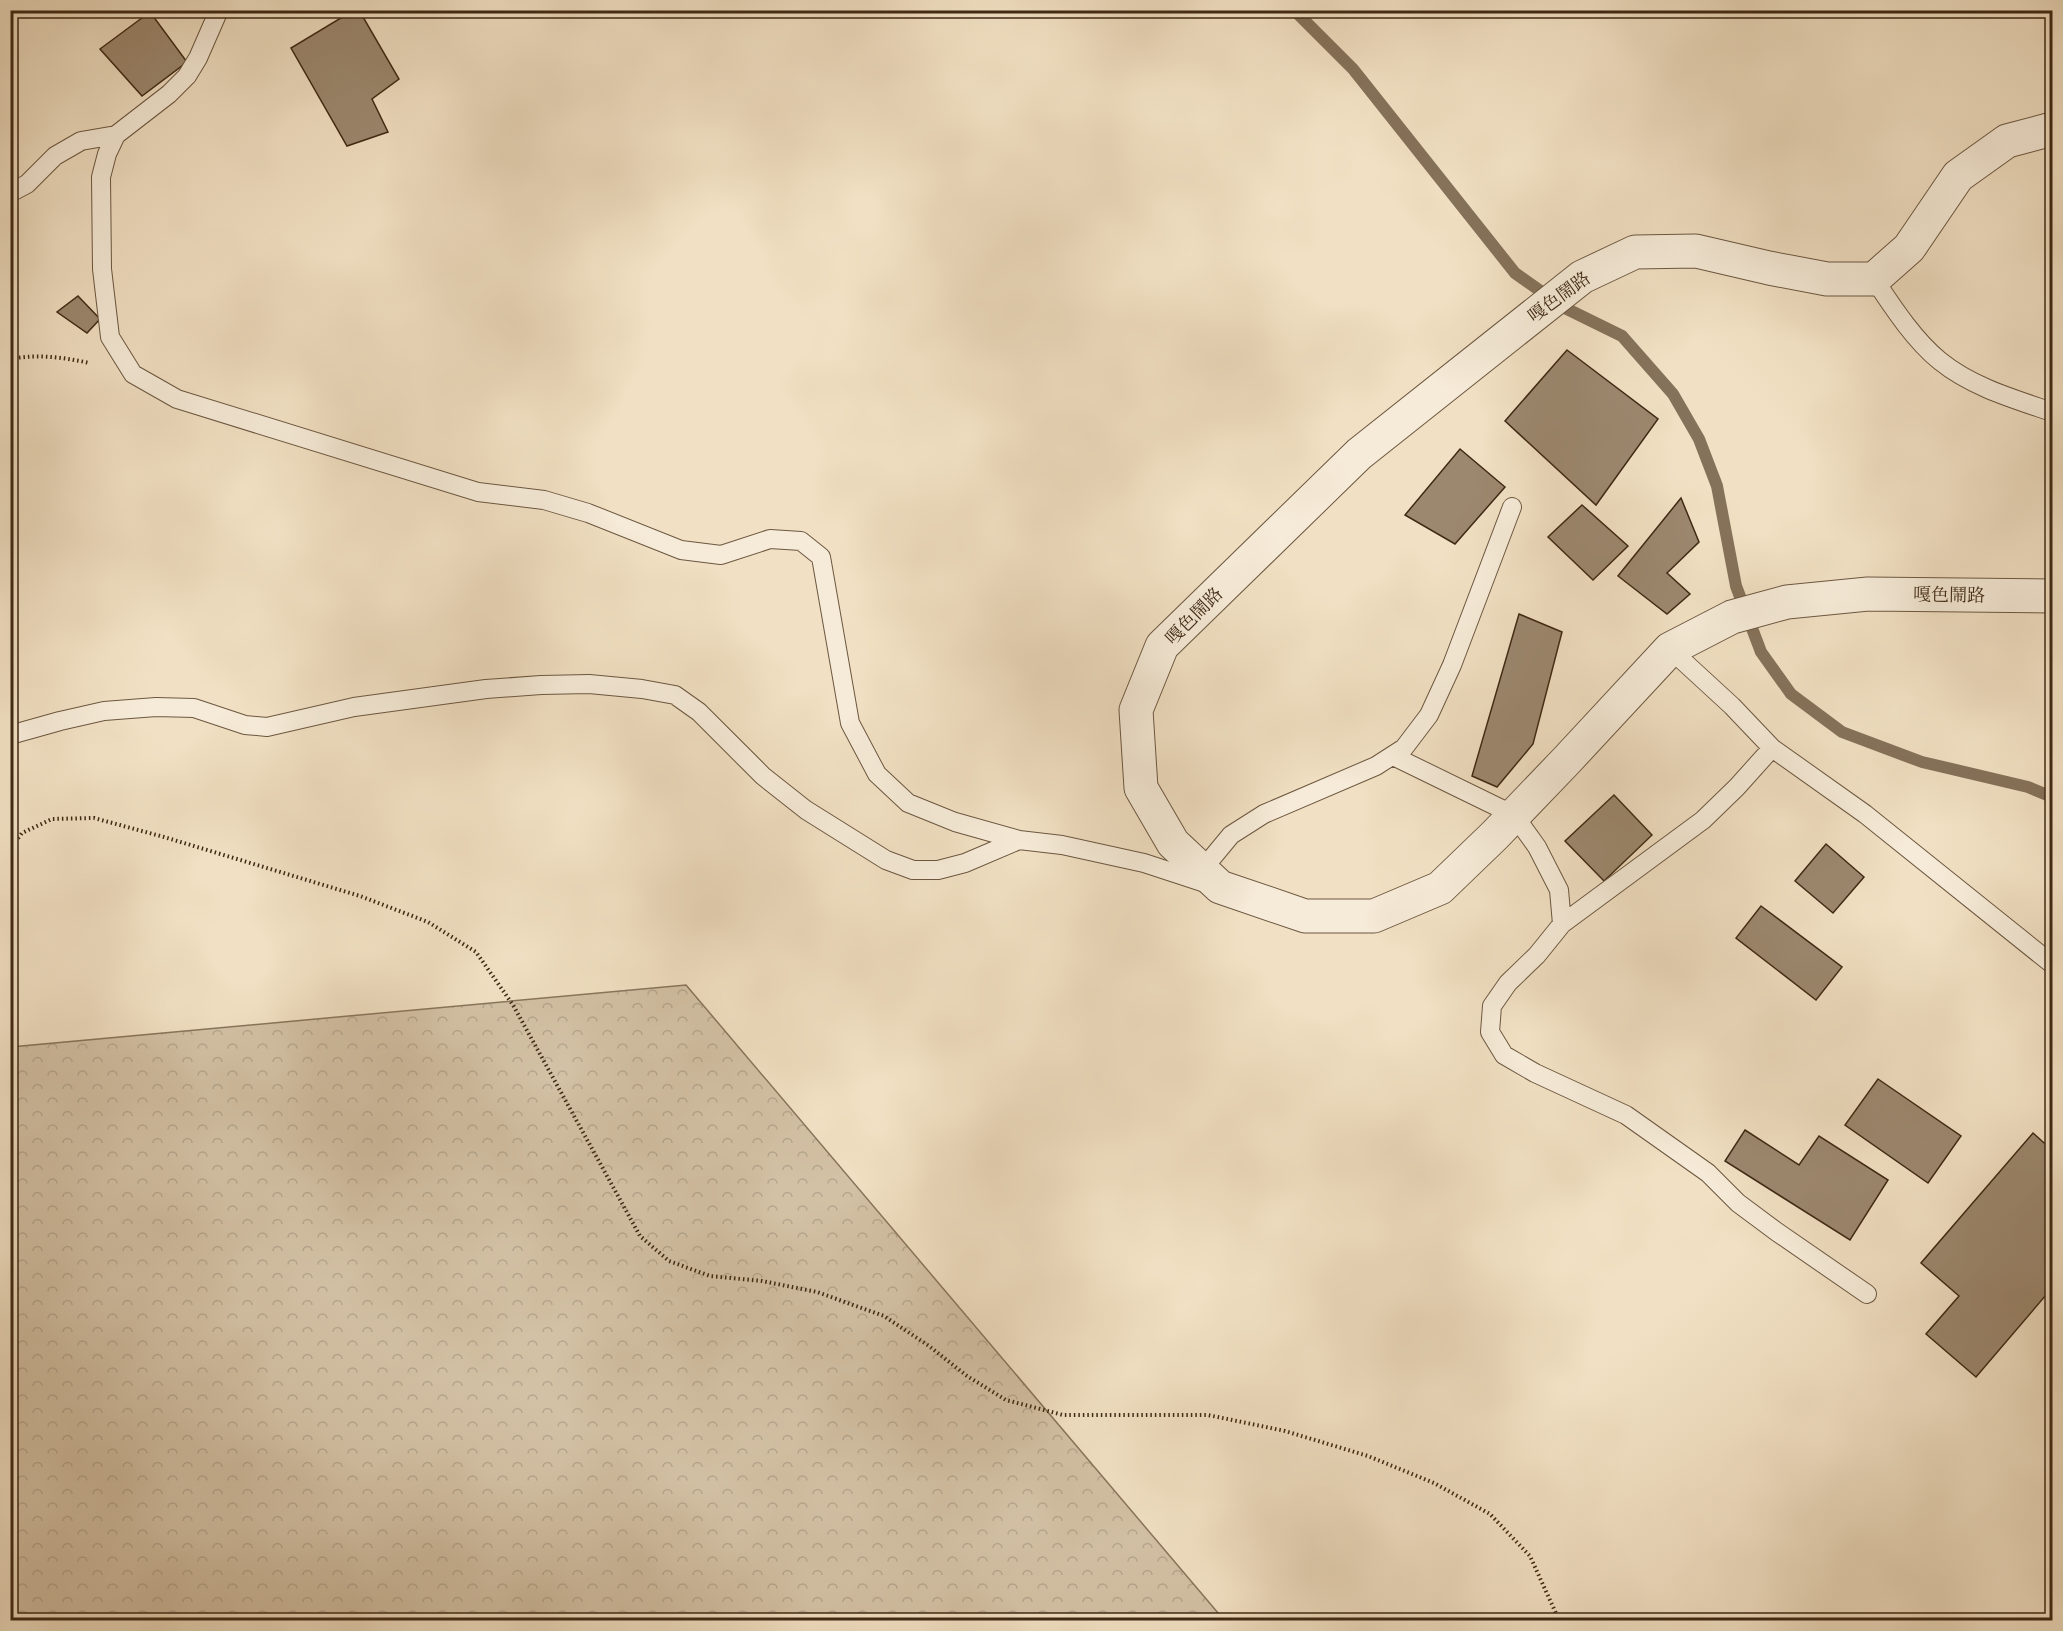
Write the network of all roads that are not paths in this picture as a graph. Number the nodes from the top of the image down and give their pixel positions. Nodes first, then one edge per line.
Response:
1 (219, 10) edge
2 (2052, 129) edge
3 (116, 135) junction
4 (10, 193) edge
5 (1874, 279) junction
6 (2052, 412) edge
7 (1512, 507) dead end
8 (2052, 596) edge
9 (1670, 649) junction
10 (10, 735) edge
11 (1772, 748) junction
12 (1393, 756) junction
13 (1514, 815) junction
14 (1019, 840) junction
15 (1211, 879) junction
16 (1562, 924) junction
17 (2052, 964) edge
18 (1867, 1294) dead end

1 - 3 lane
2 - 5 street
3 - 4 lane
3 - 14 lane
5 - 6 lane
5 - 15 street, 嘎色鬧路
7 - 12 lane
8 - 9 street, 嘎色鬧路
9 - 11 lane
9 - 13 street, 嘎色鬧路
10 - 14 lane
11 - 16 lane
11 - 17 lane
12 - 13 lane
12 - 15 lane
13 - 15 street, 嘎色鬧路
13 - 16 lane
14 - 15 lane
16 - 18 lane

